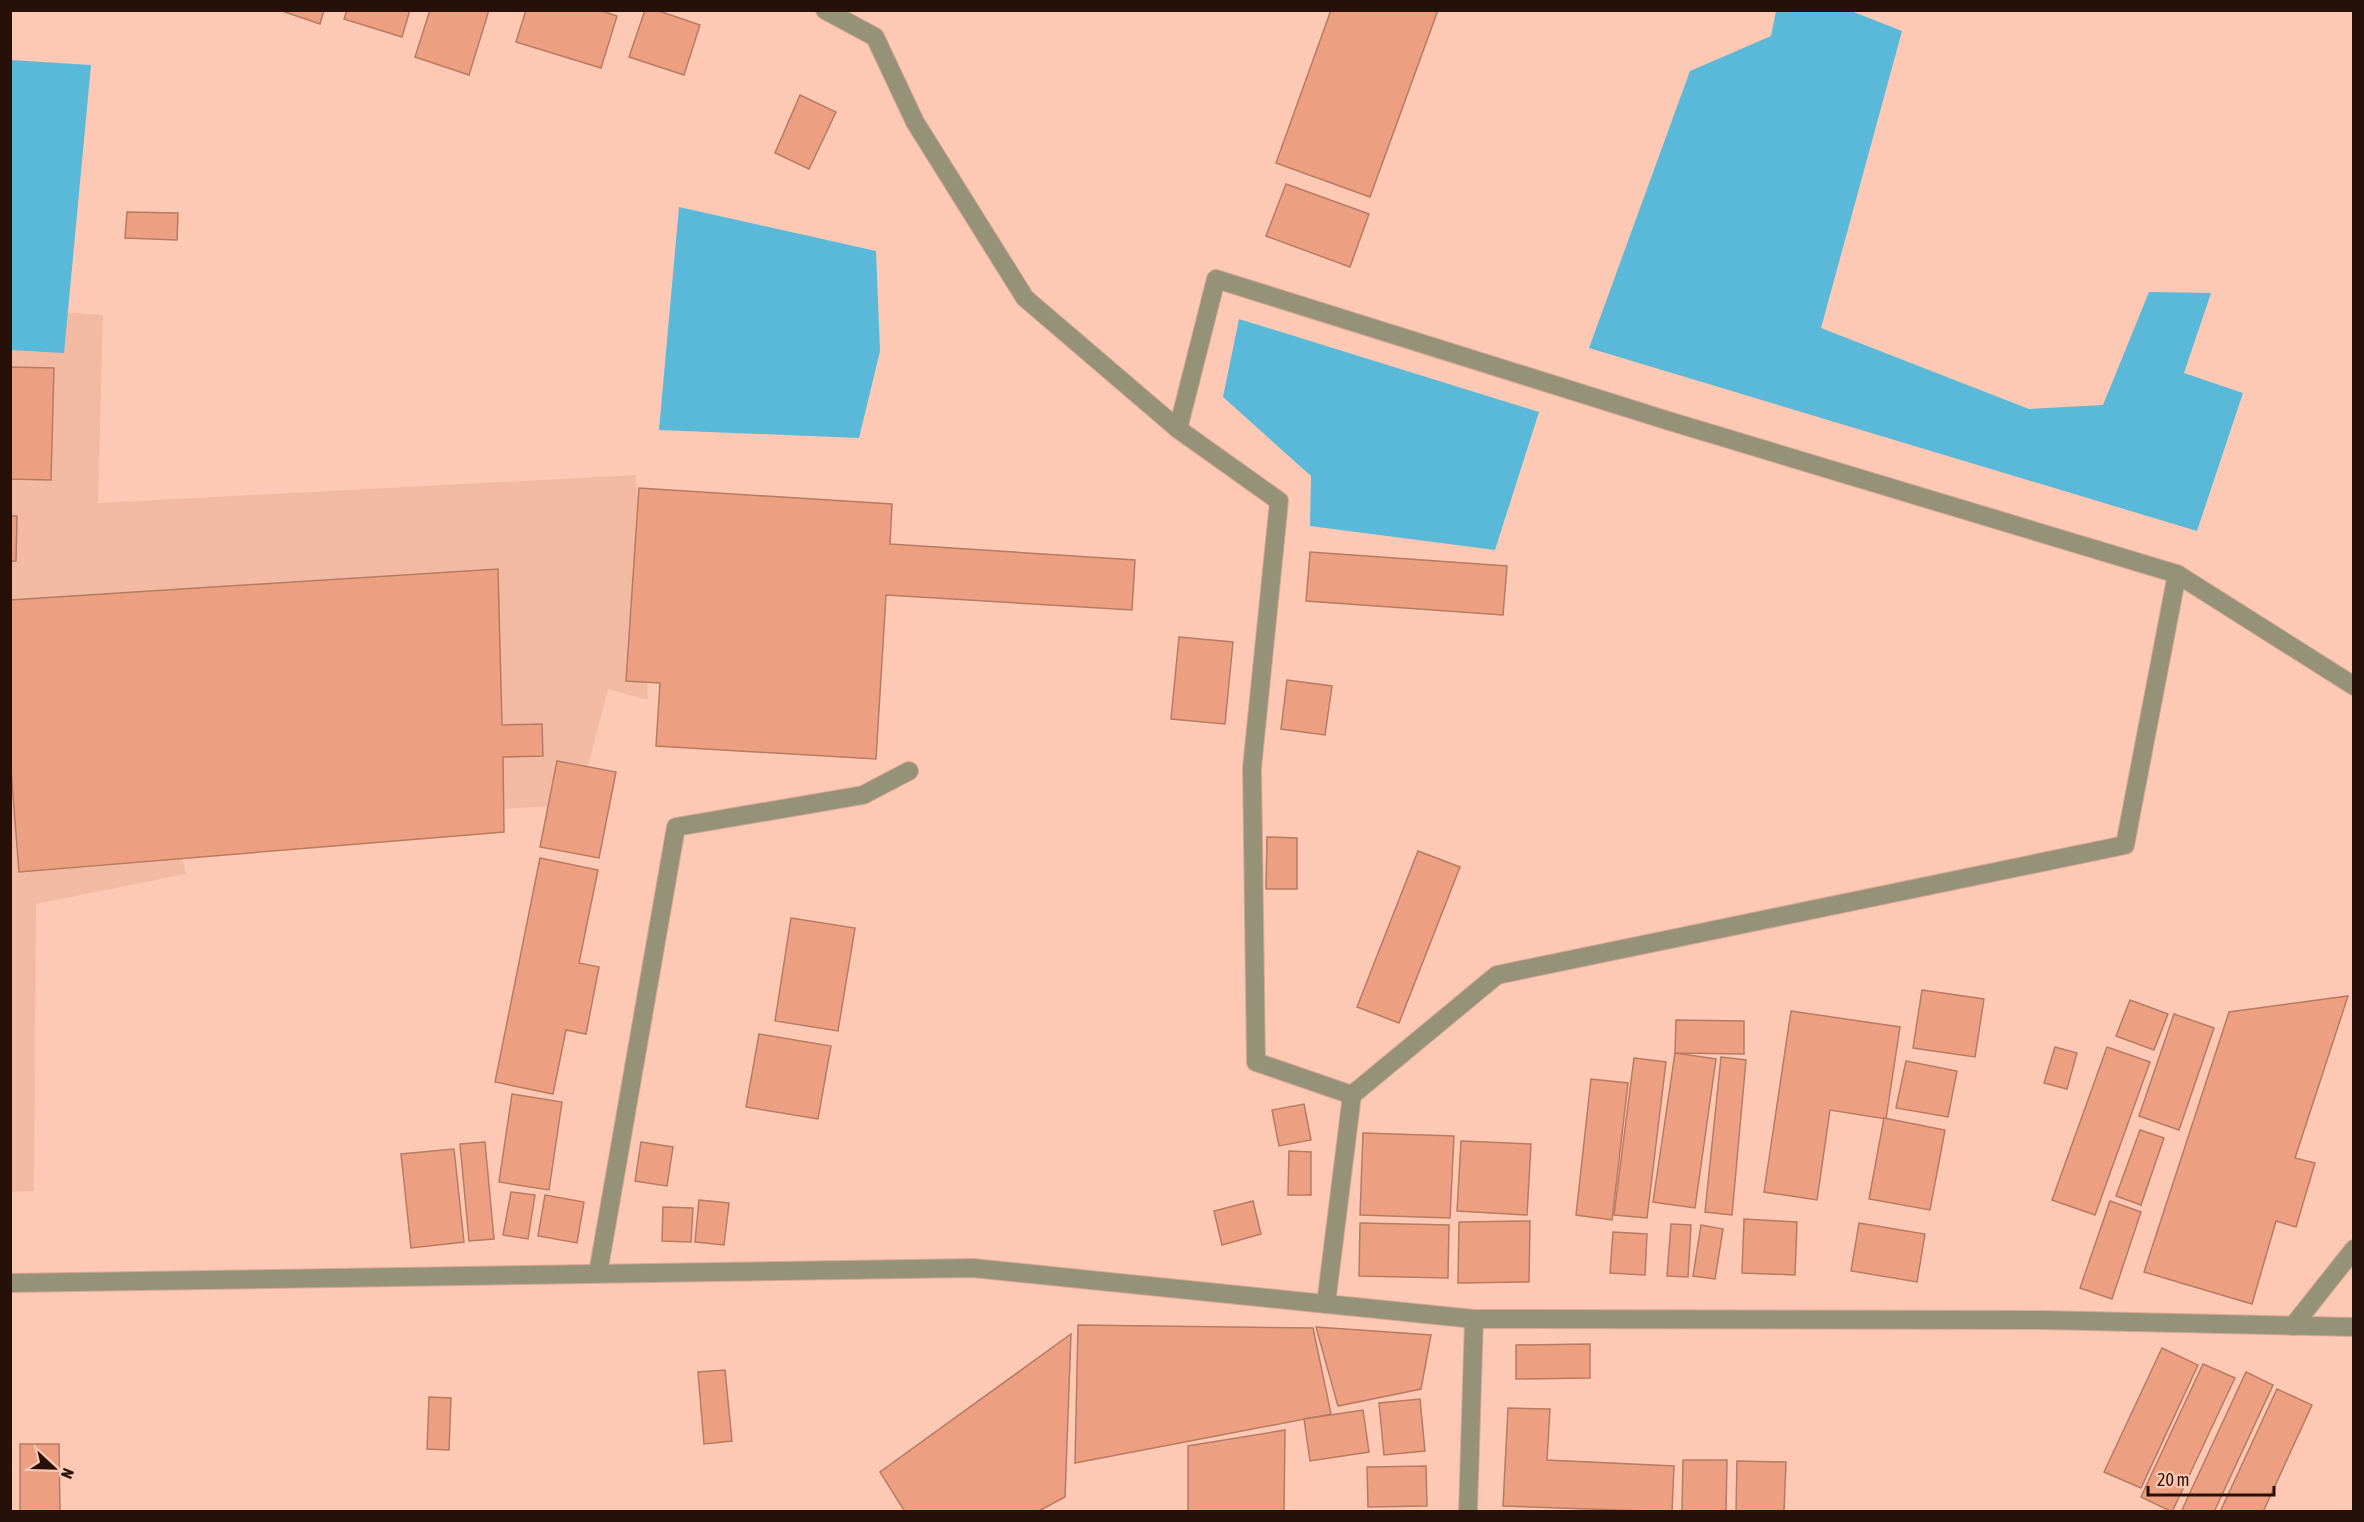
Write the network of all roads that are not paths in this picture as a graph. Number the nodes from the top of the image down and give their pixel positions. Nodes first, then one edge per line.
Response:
1 (825, 10) edge
2 (1178, 429) junction
3 (2177, 574) junction
4 (2354, 686) edge
5 (909, 771) dead end
6 (1352, 1095) junction
7 (2354, 1249) edge
8 (598, 1273) junction
9 (10, 1283) edge
10 (1326, 1304) junction
11 (1474, 1319) junction
12 (2294, 1326) junction
13 (2354, 1328) edge
14 (1468, 1512) edge

1 - 2 street
2 - 3 street
2 - 6 street
3 - 4 street
3 - 6 street
5 - 8 street
6 - 10 street
7 - 12 street
8 - 9 street
8 - 10 street
10 - 11 street
11 - 12 street
11 - 14 street
12 - 13 street

